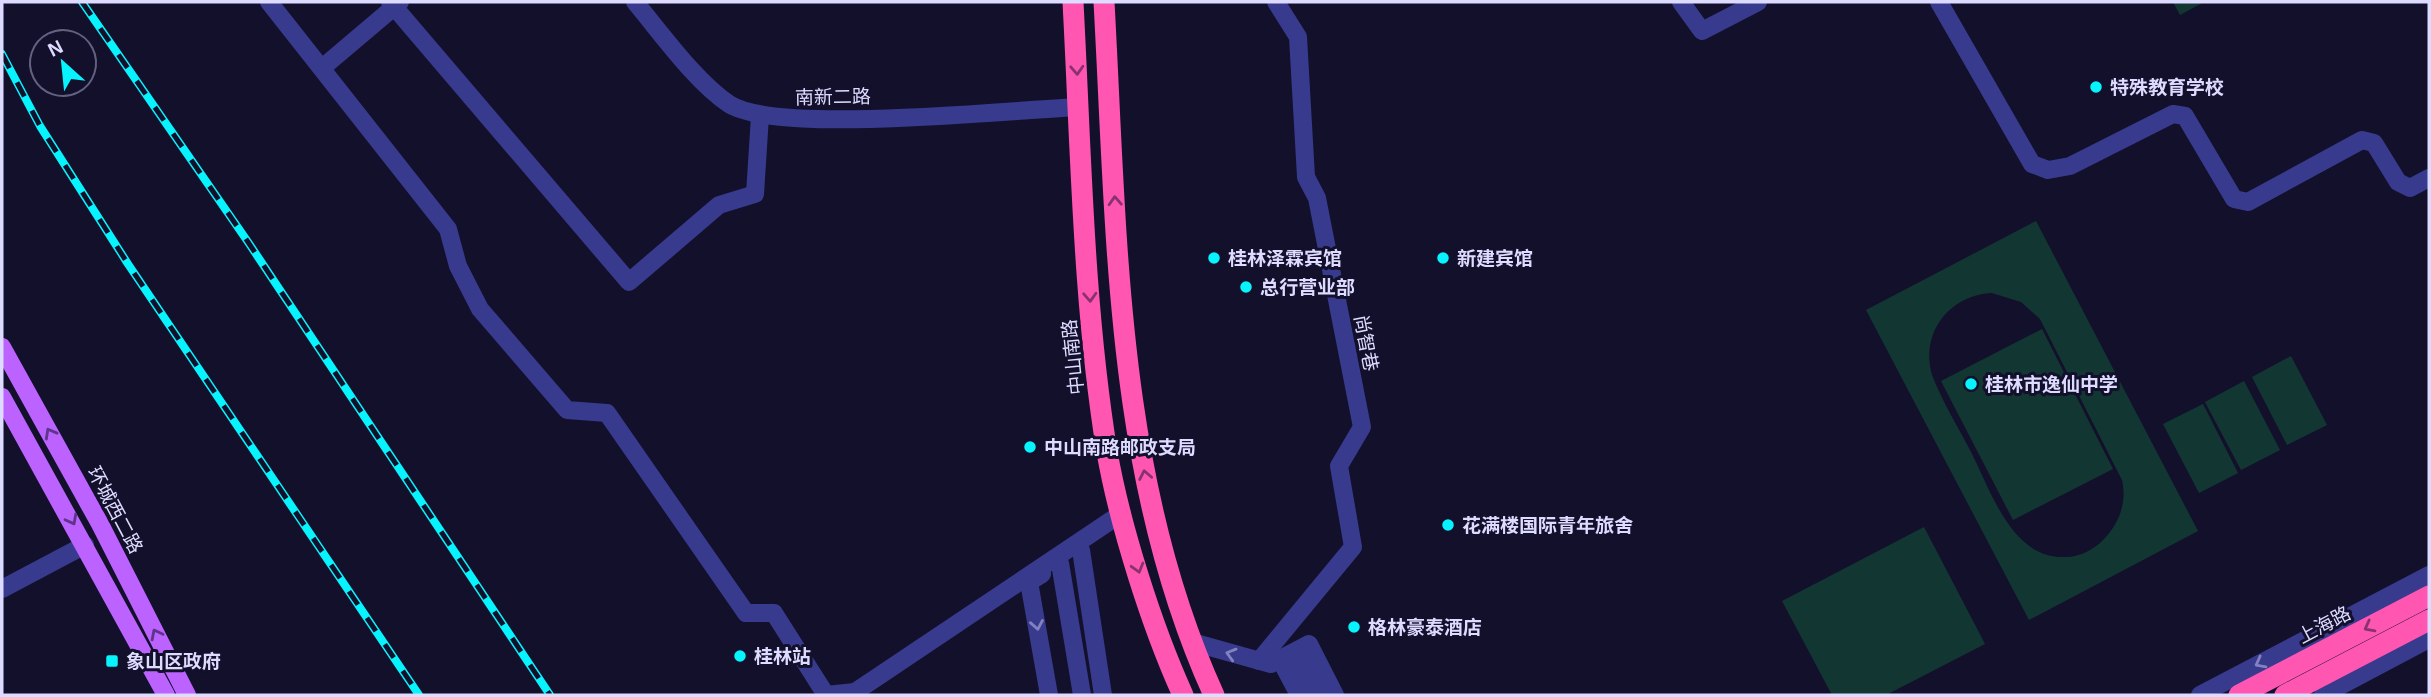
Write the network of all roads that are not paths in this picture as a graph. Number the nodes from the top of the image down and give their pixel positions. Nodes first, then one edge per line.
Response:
1 (269, 2) edge
2 (635, 2) edge
3 (1073, 2) edge
4 (1104, 2) edge
5 (1276, 2) edge
6 (1681, 2) edge
7 (1758, 2) edge
8 (1939, 2) edge
9 (394, 3) edge
10 (322, 68) junction
11 (1079, 107) junction
12 (760, 116) junction
13 (2429, 178) edge
14 (2, 347) edge
15 (2, 397) edge
16 (1123, 517) junction
17 (85, 545) junction
18 (1066, 559) junction
19 (2429, 575) edge
20 (2, 589) edge
21 (2429, 596) edge
22 (2429, 620) edge
23 (2429, 639) edge
24 (1192, 642) junction
25 (1287, 655) junction
26 (1259, 661) junction
27 (1214, 690) edge
28 (1182, 694) edge
29 (166, 695) edge
30 (187, 695) edge
31 (1049, 695) edge
32 (1070, 695) edge
33 (1082, 695) edge
34 (1093, 695) edge
35 (1103, 695) edge
36 (1299, 695) edge
37 (1317, 695) edge
38 (1335, 695) edge
39 (2200, 695) edge
40 (2239, 695) edge
41 (2285, 695) edge
42 (2323, 695) edge

1 - 10 street
2 - 12 street, 南新二路
3 -> 11 highway, 中山南路
24 -> 4 highway
5 - 26 street, 尚智巷
6 - 7 street
8 - 13 street
9 - 10 street
9 - 12 street
10 - 16 street
11 - 12 street, 南新二路
11 -> 16 highway, 中山南路
30 -> 14 main road, 环城西二路
15 -> 17 main road
16 - 18 street
16 -> 28 highway, 中山南路
17 - 20 street
17 - 29 main road
18 -> 31 street
18 - 32 street
18 - 33 street
18 - 34 street
18 - 35 street
19 -> 39 street
21 -> 40 highway, 上海路
22 - 41 highway
23 - 42 street
26 -> 24 street
24 - 27 highway
25 - 26 street
25 - 36 street
25 - 37 street
25 - 38 street

